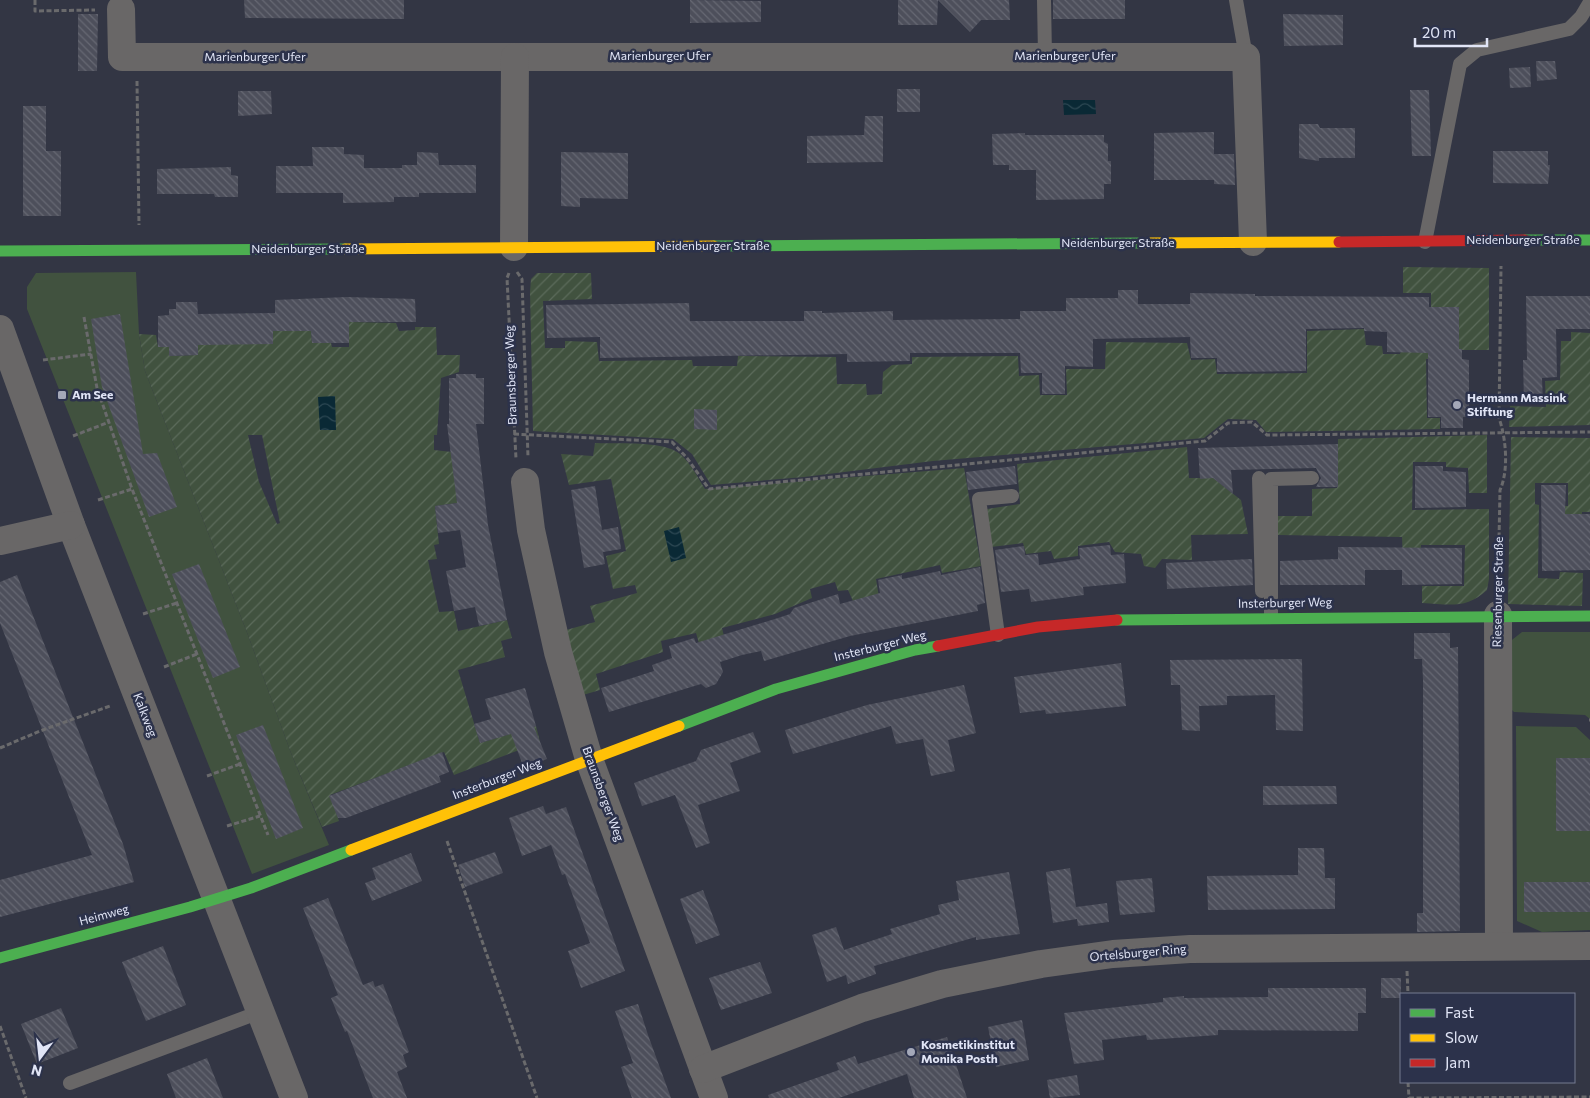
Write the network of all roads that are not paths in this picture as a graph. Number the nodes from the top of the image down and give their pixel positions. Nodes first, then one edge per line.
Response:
1 (1044, 0) edge
2 (1236, 0) edge
3 (1590, 2) edge
4 (121, 10) road end
5 (1045, 55) junction
6 (515, 57) junction
7 (1246, 57) junction
8 (1590, 240) edge
9 (1253, 242) junction
10 (1425, 242) junction
11 (514, 247) junction
12 (0, 251) edge
13 (0, 329) edge
14 (1259, 478) dead end
15 (1312, 478) dead end
16 (525, 482) road end
17 (1012, 496) dead end
18 (71, 525) junction
19 (0, 541) edge
20 (1498, 615) junction
21 (1590, 616) edge
22 (1267, 617) junction
23 (998, 635) junction
24 (589, 759) junction
25 (216, 898) junction
26 (1499, 946) junction
27 (1590, 946) edge
28 (0, 958) edge
29 (260, 1012) junction
30 (703, 1069) junction
31 (70, 1083) dead end
32 (294, 1098) edge
33 (714, 1098) edge

1 - 5 lane
2 - 7 lane
3 - 10 lane
4 - 6 street, Marienburger Ufer
5 - 6 street, Marienburger Ufer
5 - 7 street, Marienburger Ufer
6 - 11 street
7 - 9 street
8 - 10 street, Neidenburger Straße
9 - 10 street, Neidenburger Straße
9 - 11 street, Neidenburger Straße
11 - 12 street, Neidenburger Straße
13 - 18 street, Kalkweg
14 - 22 lane
15 - 22 lane
16 - 24 street, Braunsberger Weg
17 - 23 lane
18 - 19 street
18 - 25 street, Kalkweg
20 - 21 street, Insterburger Weg
20 - 22 street, Insterburger Weg
20 - 26 street, Riesenburger Straße
22 - 23 street, Insterburger Weg
23 - 24 street, Insterburger Weg
24 - 25 street, Insterburger Weg
24 - 30 street, Braunsberger Weg
25 - 28 street, Heimweg
25 - 29 street, Kalkweg
26 - 27 street, Ortelsburger Ring
26 - 30 street, Ortelsburger Ring
29 - 31 lane
29 - 32 street, Kalkweg
30 - 33 street, Braunsberger Weg

